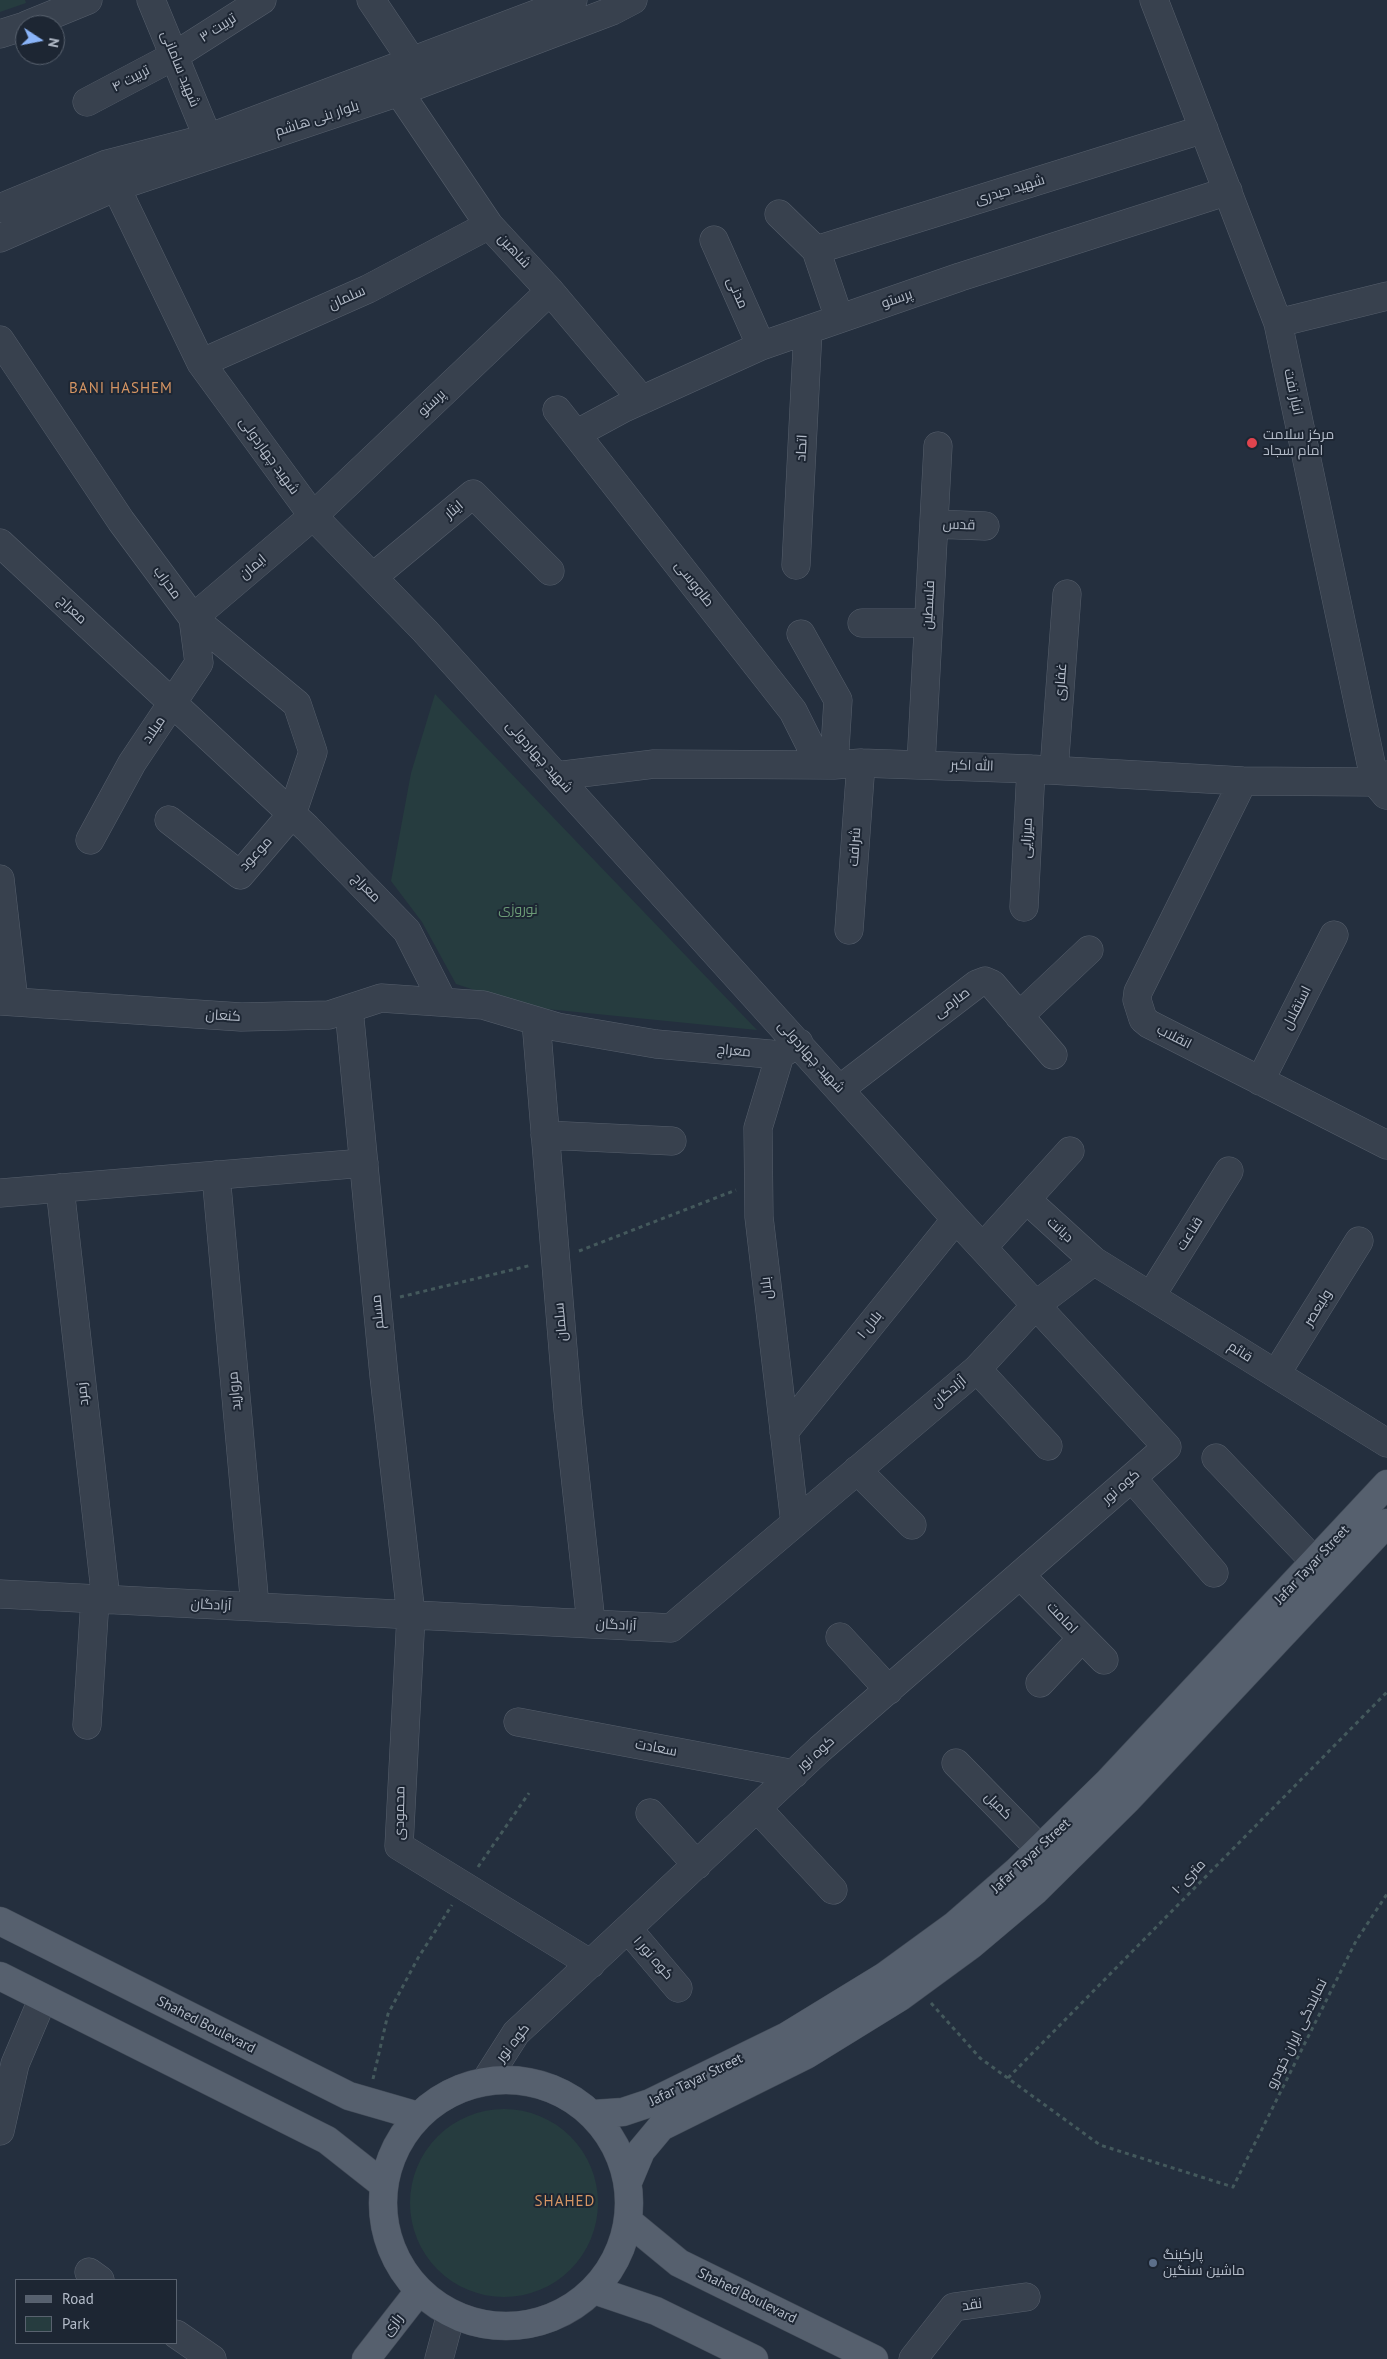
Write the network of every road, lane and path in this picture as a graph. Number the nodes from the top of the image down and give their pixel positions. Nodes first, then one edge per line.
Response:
1 (88, 0) edge
2 (152, 0) edge
3 (262, 0) edge
4 (371, 0) edge
5 (573, 0) edge
6 (633, 0) edge
7 (1154, 0) edge
8 (530, 7) edge
9 (39, 15) edge
10 (15, 26) edge
11 (0, 34) edge
12 (174, 56) junction
13 (412, 61) junction
14 (399, 92) junction
15 (88, 102) dead end
16 (1204, 129) junction
17 (208, 138) junction
18 (111, 175) junction
19 (1228, 192) junction
20 (0, 208) edge
21 (779, 214) dead end
22 (490, 225) junction
23 (0, 238) edge
24 (714, 240) dead end
25 (816, 250) junction
26 (550, 291) junction
27 (1387, 296) edge
28 (836, 309) dead end
29 (1278, 323) junction
30 (808, 330) junction
31 (0, 340) edge
32 (761, 346) junction
33 (201, 363) junction
34 (642, 400) junction
35 (557, 410) dead end
36 (576, 434) junction
37 (938, 446) dead end
38 (314, 516) junction
39 (934, 524) junction
40 (985, 526) dead end
41 (0, 543) edge
42 (796, 565) dead end
43 (550, 571) dead end
44 (373, 577) junction
45 (1067, 594) dead end
46 (193, 618) junction
47 (862, 623) dead end
48 (928, 623) junction
49 (801, 634) dead end
50 (172, 703) junction
51 (862, 763) junction
52 (920, 764) junction
53 (827, 765) junction
54 (1043, 769) junction
55 (556, 776) junction
56 (1243, 781) junction
57 (1383, 784) edge
58 (292, 814) junction
59 (170, 820) dead end
60 (90, 840) dead end
61 (0, 879) edge
62 (1024, 907) dead end
63 (849, 930) dead end
64 (1334, 935) dead end
65 (1089, 950) dead end
66 (7, 1002) edge
67 (443, 1002) junction
68 (348, 1009) junction
69 (1019, 1016) junction
70 (536, 1021) junction
71 (789, 1049) junction
72 (1053, 1055) dead end
73 (1260, 1081) junction
74 (840, 1089) junction
75 (545, 1135) junction
76 (672, 1141) dead end
77 (1387, 1146) edge
78 (1070, 1151) dead end
79 (364, 1163) junction
80 (1229, 1171) dead end
81 (216, 1175) junction
82 (60, 1188) junction
83 (0, 1193) edge
84 (1026, 1200) junction
85 (956, 1219) junction
86 (1360, 1241) dead end
87 (983, 1247) junction
88 (1094, 1261) junction
89 (1151, 1296) junction
90 (1036, 1305) junction
91 (977, 1369) junction
92 (1276, 1374) junction
93 (784, 1432) junction
94 (1387, 1443) edge
95 (1048, 1446) dead end
96 (1167, 1447) joint
97 (1216, 1458) dead end
98 (857, 1470) junction
99 (1132, 1478) junction
100 (1387, 1484) edge
101 (795, 1523) junction
102 (1387, 1523) edge
103 (912, 1525) dead end
104 (1315, 1562) junction
105 (1214, 1573) dead end
106 (1020, 1575) junction
107 (0, 1594) edge
108 (101, 1600) junction
109 (255, 1607) junction
110 (412, 1615) junction
111 (590, 1623) junction
112 (840, 1637) dead end
113 (1082, 1638) junction
114 (1104, 1660) dead end
115 (1040, 1684) dead end
116 (889, 1690) junction
117 (1387, 1692) edge
118 (518, 1722) dead end
119 (87, 1725) dead end
120 (956, 1763) dead end
121 (794, 1774) junction
122 (529, 1793) dead end
123 (757, 1808) junction
124 (650, 1813) dead end
125 (1040, 1849) junction
126 (697, 1865) junction
127 (464, 1886) junction
128 (833, 1890) dead end
129 (1387, 1894) edge
130 (0, 1921) edge
131 (628, 1929) junction
132 (591, 1964) junction
133 (0, 1976) edge
134 (915, 1986) junction
135 (678, 1988) dead end
136 (43, 1998) junction
137 (797, 2045) junction
138 (1008, 2078) junction
139 (486, 2080) junction
140 (4, 2093) edge
141 (376, 2104) junction
142 (593, 2114) junction
143 (418, 2116) junction
144 (0, 2132) edge
145 (628, 2182) junction
146 (384, 2185) junction
147 (628, 2221) junction
148 (594, 2290) junction
149 (419, 2291) junction
150 (1026, 2297) dead end
151 (451, 2314) junction
152 (178, 2335) edge
153 (212, 2359) edge
154 (366, 2359) edge
155 (439, 2359) edge
156 (754, 2359) edge
157 (874, 2359) edge
158 (913, 2359) edge

1 - 9 street
2 - 12 street, شهید سامانی
3 - 12 street, تربیت ۳
4 - 13 street
5 - 8 street, بلوار بنی هاشم
6 - 14 street, بلوار بنی هاشم
7 - 16 street, انبار نفت
8 - 13 street, بلوار بنی هاشم
10 - 11 street
12 - 15 street, تربیت ۴
12 - 17 street, شهید سامانی
13 - 17 street, بلوار بنی هاشم
14 - 18 street, بلوار بنی هاشم
14 - 22 street, شاهین
16 - 19 street, انبار نفت
16 - 25 street, شهید حیدری
17 - 18 street, بلوار بنی هاشم
18 - 20 street, بلوار بنی هاشم
18 - 23 street, بلوار بنی هاشم
18 - 33 street, شهید چهاردولی
19 - 29 street, انبار نفت
19 - 30 street, پرستو
21 - 25 street
22 - 26 street, شاهین
22 - 33 street, سلمان
24 - 32 street, مدنی
25 - 28 street
26 - 34 street, شاهین
26 - 38 street, پرستو
27 - 29 street
29 - 57 street, انبار نفت
30 - 32 street, پرستو
30 - 42 street, اتحاد
31 - 46 street, محراب
32 - 34 street, پرستو
33 - 38 street, شهید چهاردولی
34 - 36 street, پرستو
35 - 36 street, طاووسی
36 - 53 street, طاووسی
37 - 39 street, فلسطین
38 - 44 street, شهید چهاردولی
38 - 46 street, ایمان
39 - 40 street, قدس
39 - 48 street, فلسطین
41 - 50 street, معراج
43 - 44 street, ایثار
44 - 55 street, شهید چهاردولی
45 - 54 street, غفاری
46 - 50 street, میلاد
46 - 58 street, محراب
47 - 48 street
48 - 52 street, فلسطین
49 - 53 street
50 - 58 street, معراج
50 - 60 street, میلاد
51 - 52 street, الله اکبر
51 - 53 street, الله اکبر
51 - 63 street, شرافت
52 - 54 street, الله اکبر
53 - 55 street, الله اکبر
54 - 56 street, الله اکبر
54 - 62 street, میرزایی
55 - 71 street, شهید چهاردولی
56 - 57 street, الله اکبر
56 - 73 street, انقلاب
58 - 59 street, موعود
58 - 67 street, معراج
61 - 66 street
64 - 73 street, استقلال
65 - 69 street
66 - 68 street, کنعان
67 - 68 street, کنعان
67 - 70 street, معراج
68 - 79 street, مسلم
69 - 72 street, صارمی
69 - 74 street, صارمی
70 - 71 street, معراج
70 - 75 street, سلمان
71 - 74 street, شهید چهاردولی
71 - 93 street, بلال
73 - 77 street, انقلاب
74 - 85 street, شهید چهاردولی
75 - 76 street
75 - 111 street, سلمان
78 - 84 street
79 - 81 street
79 - 110 street, مسلم
80 - 89 street, قناعت
81 - 82 street
81 - 109 street, مروارید
82 - 83 street
82 - 108 street, زمرد
84 - 87 street
84 - 88 street, دیانت
85 - 87 street, شهید چهاردولی
85 - 93 street, بلال ۱
86 - 92 street, ولیعصر
87 - 90 street, شهید چهاردولی
88 - 89 street, قائم
88 - 90 street, آزادگان
89 - 92 street, قائم
90 - 91 street, آزادگان
90 - 96 street, شهید چهاردولی
91 - 95 street
91 - 98 street, آزادگان
92 - 94 street, قائم
93 - 101 street, بلال
96 - 99 street, کوه نور
97 - 104 street
98 - 101 street, آزادگان
98 - 103 street
99 - 105 street
99 - 106 street, کوه نور
100 - 104 main road, Jafar Tayar Street
101 - 111 street, آزادگان
102 - 134 main road, Jafar Tayar Street
104 - 125 main road, Jafar Tayar Street
106 - 113 street, امامت
106 - 116 street, کوه نور
107 - 108 street, آزادگان
108 - 109 street, آزادگان
108 - 119 street, زمرد
109 - 110 street, آزادگان
110 - 111 street, آزادگان
110 - 127 street, محمودی
112 - 116 street
113 - 114 street, امامت
113 - 115 street
116 - 121 street, کوه نور
117 - 138 path, ۱۰ متری
118 - 121 street, سعادت
120 - 125 street, کمیل
121 - 123 street, کوه نور
122 - 127 path
123 - 126 street, کوه نور
123 - 128 street
124 - 126 street
125 - 137 main road, Jafar Tayar Street
126 - 131 street, کوه نور
127 - 132 street, محمودی
127 - 141 path
129 - 138 path, نمایندگی ایران خودرو
130 - 141 main road, Shahed Boulevard
131 - 132 street, کوه نور
131 - 135 street, کوه نور ۱
132 - 139 street, کوه نور
133 - 136 main road
134 - 137 main road, Jafar Tayar Street
134 - 138 path
136 - 140 street
136 - 146 main road
137 - 142 main road, Jafar Tayar Street
137 - 145 main road, Jafar Tayar Street
139 - 142 main road
139 - 143 main road
140 - 144 street
141 - 143 main road, Shahed Boulevard
142 - 145 main road
143 - 146 main road
145 - 147 main road
146 - 149 main road
147 - 148 main road
147 - 157 main road, Shahed Boulevard
148 - 151 main road
148 - 156 main road
149 - 151 main road
149 - 154 main road, رازی
150 - 158 street, نقد
151 - 155 street
152 - 153 street

